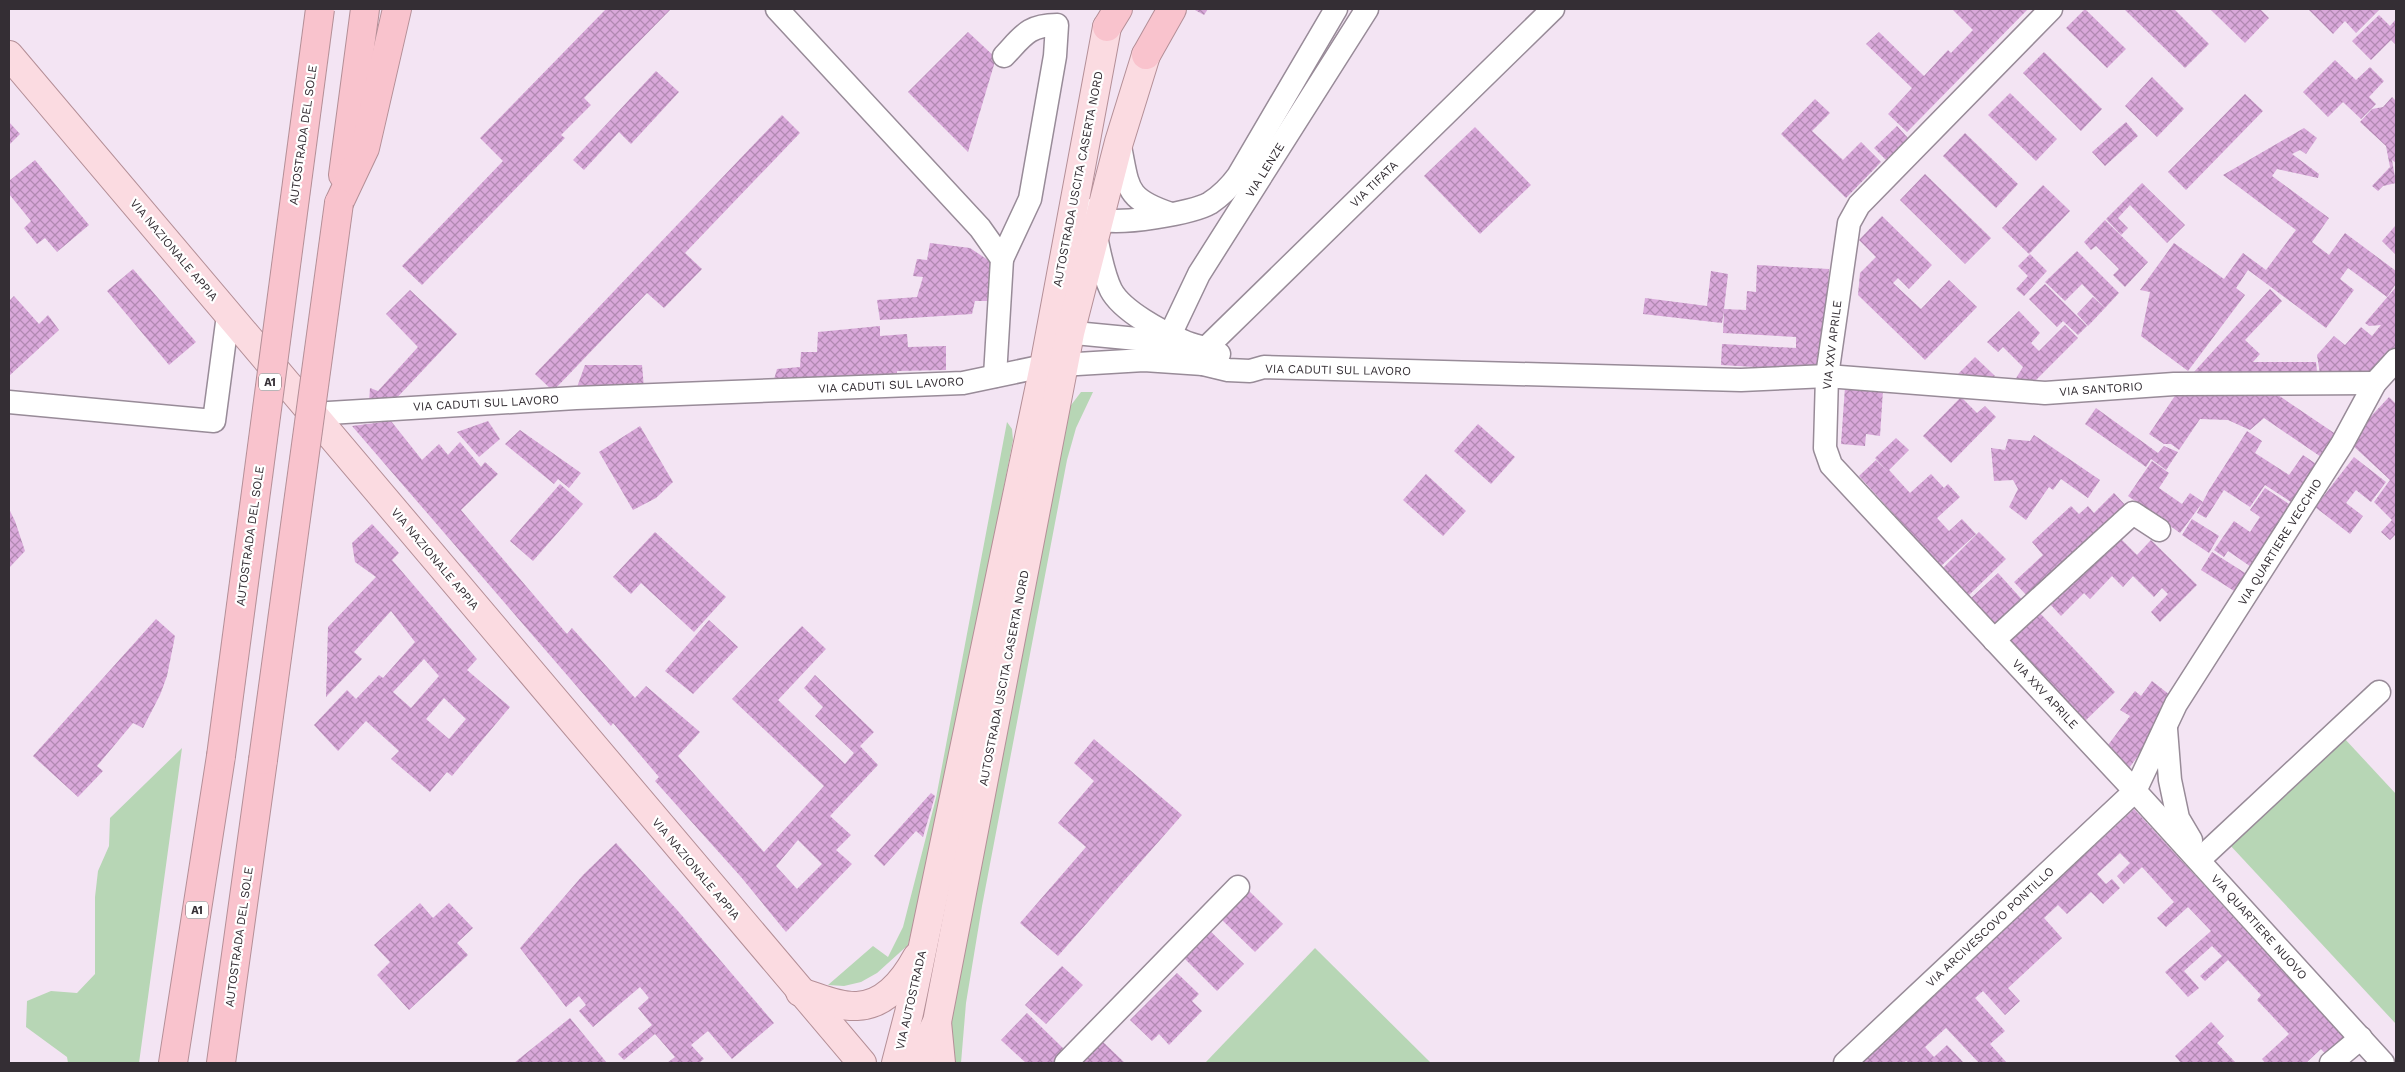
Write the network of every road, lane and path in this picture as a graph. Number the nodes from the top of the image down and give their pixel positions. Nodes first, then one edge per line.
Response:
1 (320, 9) edge
2 (365, 9) edge
3 (397, 9) edge
4 (777, 9) edge
5 (1162, 9) edge
6 (1168, 9) edge
7 (1172, 9) edge
8 (1336, 9) edge
9 (1367, 9) edge
10 (1553, 9) edge
11 (2051, 9) edge
12 (1109, 11) edge
13 (9, 55) edge
14 (1146, 55) junction
15 (1004, 56) dead end
16 (1119, 142) junction
17 (339, 203) junction
18 (1172, 214) junction
19 (1098, 229) junction
20 (1002, 259) junction
21 (228, 315) junction
22 (1192, 347) junction
23 (1063, 348) junction
24 (1145, 350) junction
25 (2396, 360) edge
26 (995, 376) junction
27 (1827, 376) junction
28 (2375, 383) junction
29 (9, 402) edge
30 (312, 414) junction
31 (2159, 530) dead end
32 (1994, 640) junction
33 (2379, 692) dead end
34 (2166, 726) junction
35 (2135, 791) junction
36 (2206, 865) junction
37 (1238, 886) dead end
38 (924, 943) junction
39 (800, 992) junction
40 (937, 1022) junction
41 (2361, 1038) junction
42 (173, 1063) edge
43 (221, 1063) edge
44 (862, 1063) edge
45 (896, 1063) edge
46 (916, 1063) edge
47 (941, 1063) edge
48 (1066, 1063) edge
49 (1844, 1063) edge
50 (2331, 1063) edge
51 (2383, 1063) edge

1 - 42 highway, AUTOSTRADA DEL SOLE / A1, bridge
2 - 17 highway, AUTOSTRADA DEL SOLE
3 - 17 highway
4 - 20 street
5 - 14 highway
6 - 14 highway
7 - 14 highway
8 - 18 street
9 - 22 street, VIA LENZE
10 - 22 street, VIA TIFATA
11 - 27 street, VIA XXV APRILE
12 - 19 street
12 - 23 main road, AUTOSTRADA USCITA CASERTA NORD
13 - 21 main road, VIA NAZIONALE APPIA
14 - 16 main road, AUTOSTRADA USCITA CASERTA NORD
15 - 20 street
16 - 18 street
16 - 19 main road, AUTOSTRADA USCITA CASERTA NORD
17 - 43 highway, AUTOSTRADA DEL SOLE, bridge
18 - 19 street
19 - 22 street, AUTOSTRADA USCITA CASERTA NORD
19 - 23 main road, AUTOSTRADA USCITA CASERTA NORD
20 - 26 street
21 - 29 street
21 - 30 main road, VIA NAZIONALE APPIA
22 - 24 street, VIA CADUTI SUL LAVORO
22 - 27 street, VIA CADUTI SUL LAVORO
23 - 24 street
23 - 24 street, VIA CADUTI SUL LAVORO
23 - 26 street, VIA CADUTI SUL LAVORO
23 - 38 main road, AUTOSTRADA USCITA CASERTA NORD
23 - 40 main road, AUTOSTRADA USCITA CASERTA NORD
25 - 28 street, VIA QUARTIERE VECCHIO
26 - 30 street, VIA CADUTI SUL LAVORO
27 - 28 street, VIA SANTORIO
27 - 32 street, VIA XXV APRILE
28 - 34 street, VIA QUARTIERE VECCHIO
30 - 39 main road, VIA NAZIONALE APPIA
31 - 32 street
32 - 35 street, VIA XXV APRILE
33 - 36 street
34 - 35 street, VIA QUARTIERE VECCHIO
34 - 36 street, VIA QUARTIERE VECCHIO
35 - 36 street, VIA QUARTIERE NUOVO
35 - 49 street, VIA ARCIVESCOVO PONTILLO
36 - 41 street, VIA QUARTIERE NUOVO
37 - 48 street
38 - 39 main road, VIA AUTOSTRADA
38 - 45 main road, VIA AUTOSTRADA
39 - 44 main road, VIA NAZIONALE APPIA
40 - 46 main road, VIA AUTOSTRADA
40 - 47 main road
41 - 50 street
41 - 51 street, VIA QUARTIERE NUOVO

